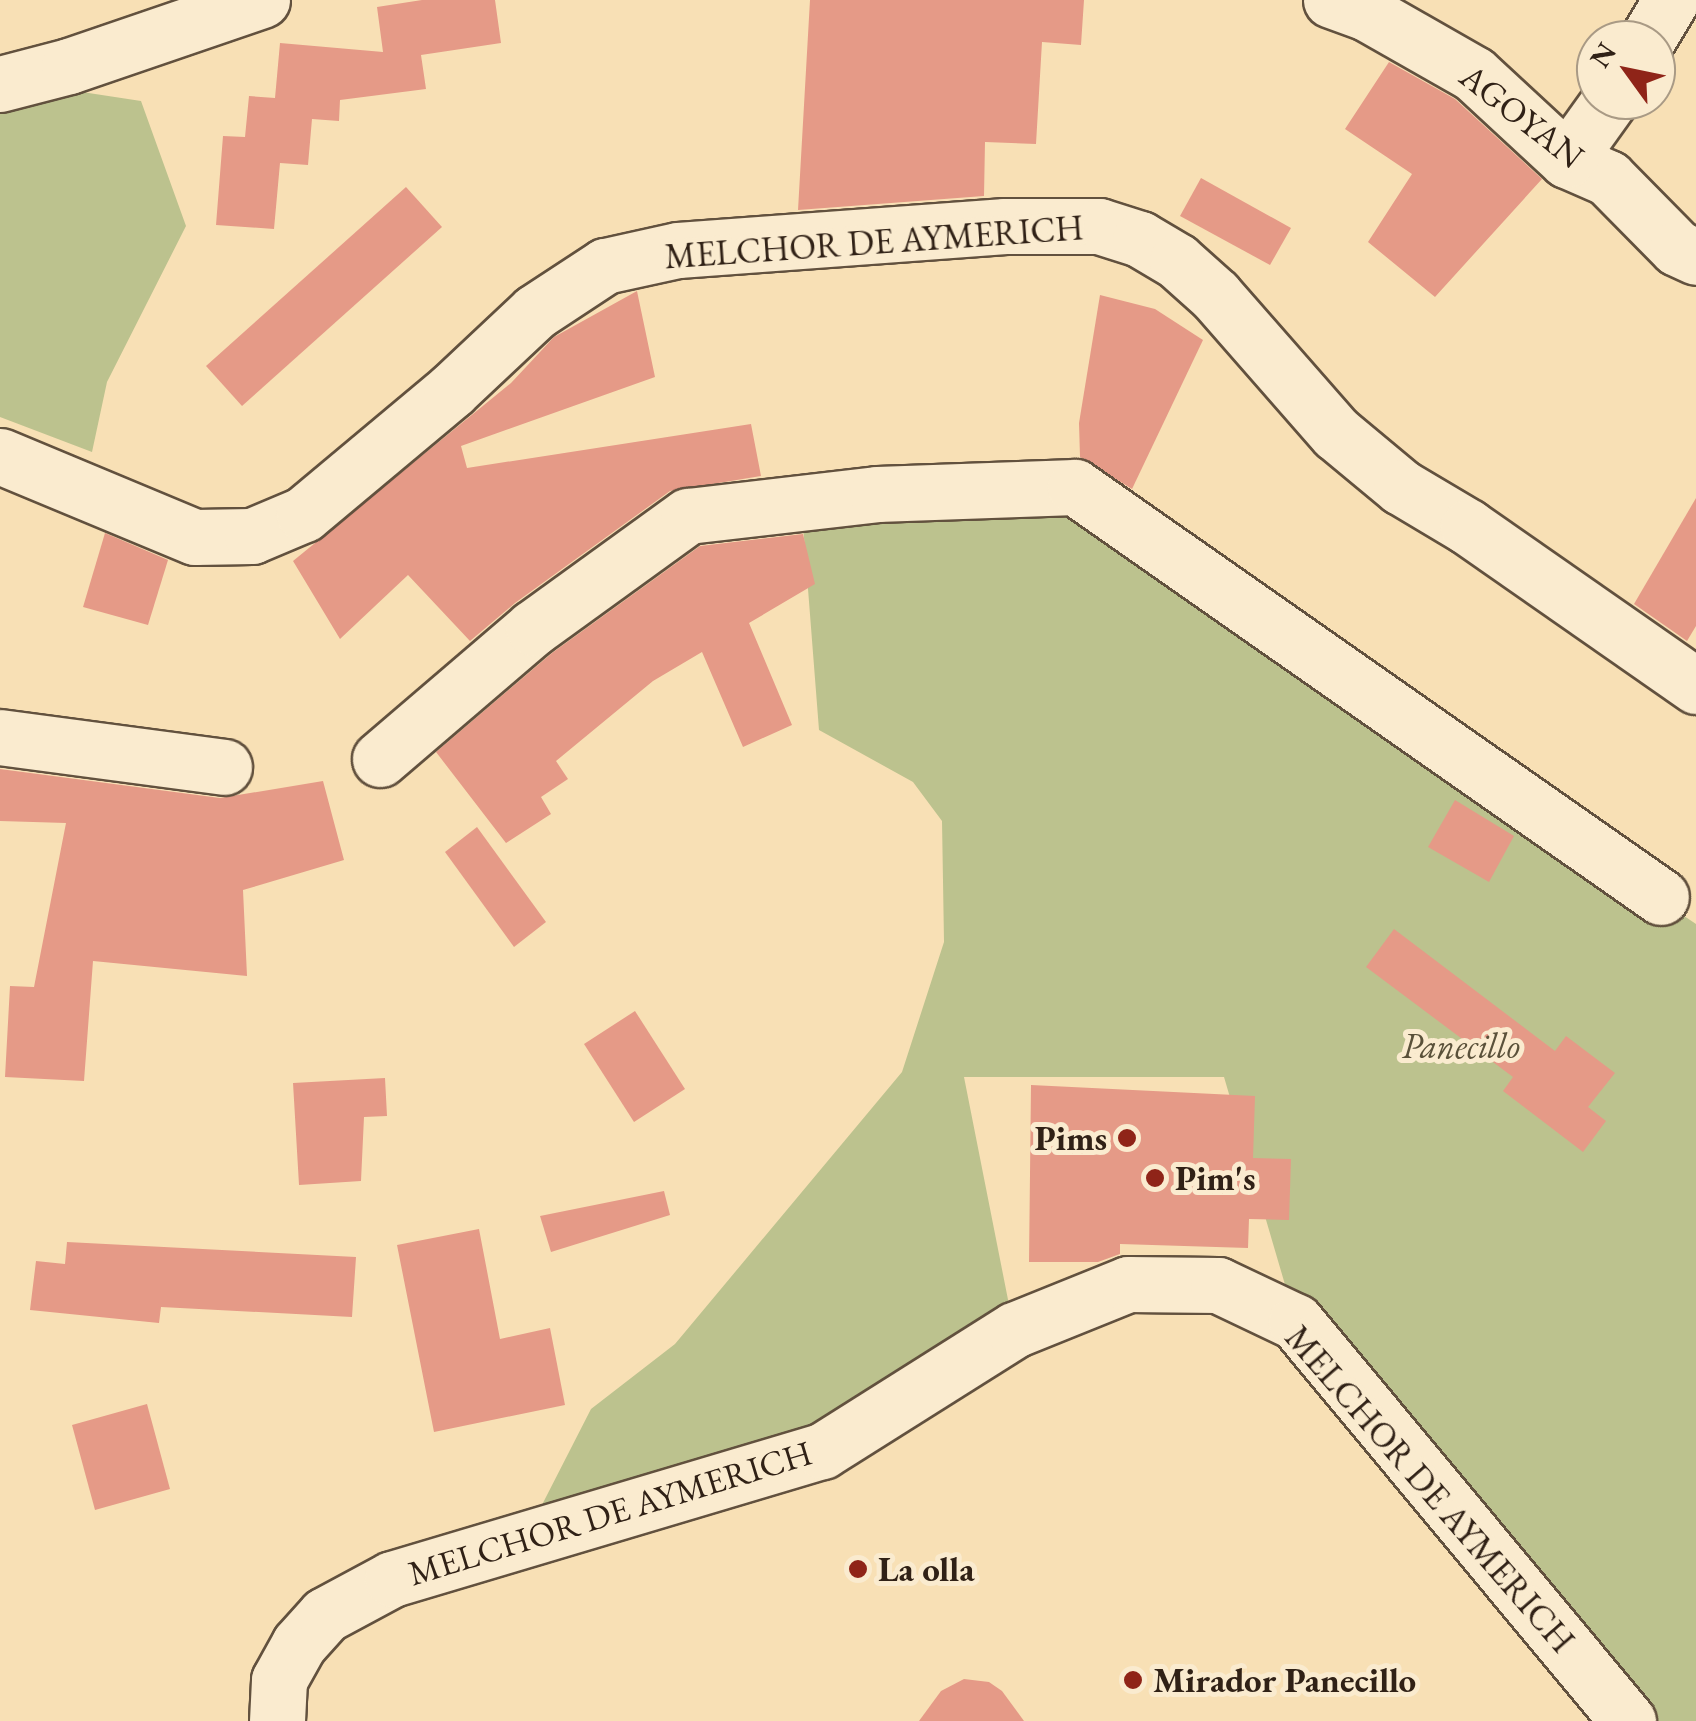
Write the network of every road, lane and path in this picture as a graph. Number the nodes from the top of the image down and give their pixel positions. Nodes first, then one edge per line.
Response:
1 (262, 0) edge
2 (1330, 0) edge
3 (0, 84) edge
4 (1596, 120) edge
5 (1568, 160) junction
6 (1696, 258) edge
7 (0, 456) edge
8 (1696, 686) edge
9 (0, 737) edge
10 (380, 759) dead end
11 (224, 768) dead end
12 (1661, 897) dead end
13 (277, 1721) edge
14 (1628, 1721) edge

1 - 3 street
2 - 5 street, AGOYAN
4 - 5 street
5 - 6 street, AGOYAN
7 - 8 street, MELCHOR DE AYMERICH
9 - 11 street
10 - 12 street
13 - 14 street, MELCHOR DE AYMERICH

